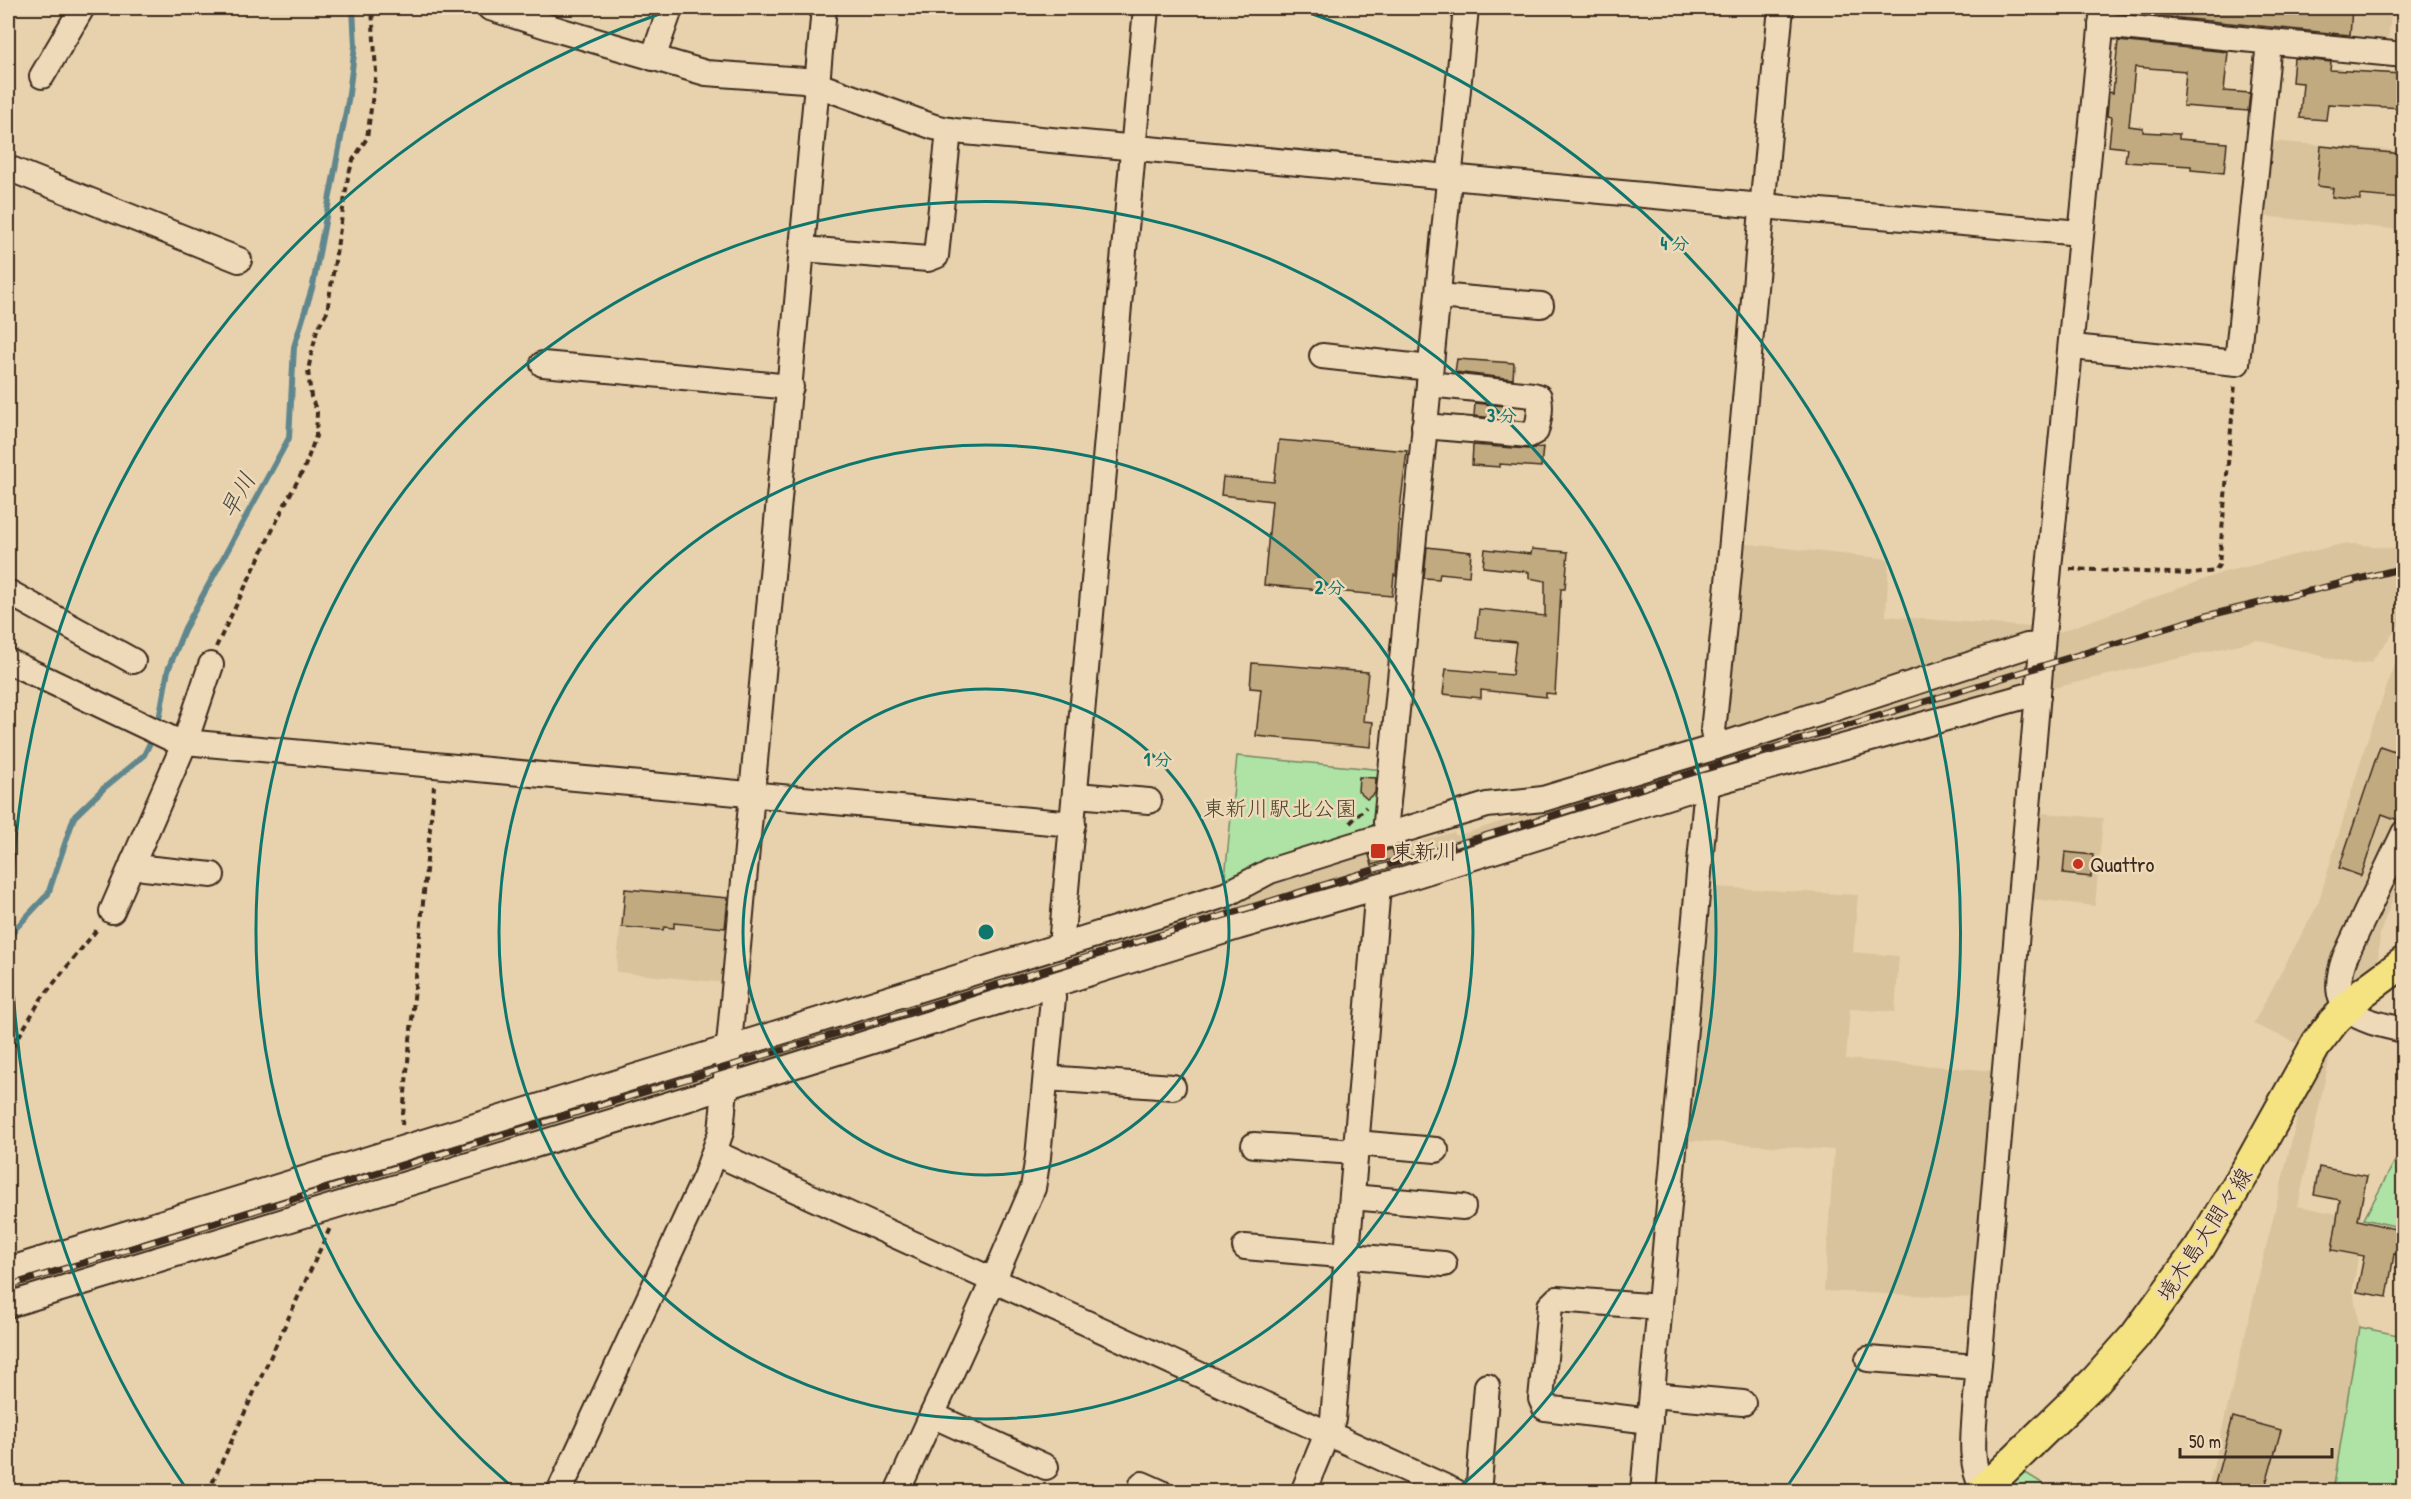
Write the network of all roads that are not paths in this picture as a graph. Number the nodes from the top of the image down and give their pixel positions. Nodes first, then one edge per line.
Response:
1 (82, 8) edge
2 (490, 8) edge
3 (824, 8) edge
4 (1146, 8) edge
5 (1466, 8) edge
6 (1781, 8) edge
7 (668, 15) dead end
8 (2102, 16) edge
9 (2269, 42) junction
10 (2403, 55) edge
11 (653, 58) junction
12 (42, 76) dead end
13 (818, 84) junction
14 (949, 130) junction
15 (1132, 148) junction
16 (8, 168) edge
17 (1449, 177) junction
18 (1762, 206) junction
19 (2081, 233) junction
20 (803, 249) junction
21 (239, 260) dead end
22 (1438, 296) junction
23 (1541, 305) dead end
24 (2072, 347) junction
25 (1322, 356) dead end
26 (543, 364) dead end
27 (1429, 376) junction
28 (791, 387) junction
29 (1424, 426) junction
30 (8, 592) edge
31 (2042, 645) junction
32 (8, 661) edge
33 (133, 661) dead end
34 (211, 665) road end
35 (2038, 696) junction
36 (179, 740) junction
37 (1716, 747) junction
38 (1705, 784) junction
39 (752, 794) junction
40 (1076, 795) junction
41 (1149, 801) dead end
42 (1073, 824) junction
43 (2403, 832) edge
44 (1389, 835) junction
45 (133, 862) junction
46 (212, 875) dead end
47 (1378, 887) junction
48 (112, 911) road end
49 (1064, 944) junction
50 (2403, 962) edge
51 (1052, 986) junction
52 (2347, 1009) junction
53 (2403, 1030) edge
54 (728, 1047) junction
55 (1046, 1077) junction
56 (726, 1087) junction
57 (1173, 1087) dead end
58 (1254, 1145) dead end
59 (1356, 1148) junction
60 (1436, 1150) dead end
61 (715, 1153) junction
62 (1352, 1197) junction
63 (1463, 1207) dead end
64 (1245, 1247) dead end
65 (1346, 1256) junction
66 (1444, 1264) dead end
67 (8, 1270) edge
68 (993, 1281) junction
69 (8, 1305) edge
70 (1660, 1307) junction
71 (1868, 1359) dead end
72 (1978, 1367) junction
73 (1487, 1386) dead end
74 (1652, 1395) junction
75 (1743, 1402) dead end
76 (932, 1415) junction
77 (1650, 1421) junction
78 (1329, 1433) junction
79 (1046, 1467) dead end
80 (559, 1491) edge
81 (897, 1491) edge
82 (1303, 1491) edge
83 (1456, 1491) edge
84 (1476, 1491) edge
85 (1643, 1491) edge
86 (1982, 1491) edge

1 - 12 street
2 - 11 street
3 - 13 street
4 - 15 street
5 - 17 street
6 - 18 street
7 - 11 street
8 - 9 street
8 - 19 street
9 - 10 street
9 - 24 street
11 - 13 street
13 - 14 street
13 - 20 street
14 - 15 street
14 - 20 street
15 - 17 street
15 - 40 street
16 - 21 street
17 - 18 street
17 - 22 street
18 - 19 street
18 - 37 street
19 - 24 street
20 - 28 street
22 - 23 street
22 - 27 street
24 - 31 street
25 - 27 street
26 - 28 street
27 - 29 street
27 - 29 street
28 - 39 street
29 - 44 street
30 - 33 street
31 - 35 street
31 - 37 street
32 - 36 street
34 - 36 street
35 - 38 street
35 - 72 street
36 - 39 street
36 - 45 street
37 - 44 street
38 - 47 street
38 - 70 street
39 - 42 street
39 - 54 street
40 - 41 street
40 - 42 street
42 - 49 street
43 - 52 street
44 - 49 street
45 - 46 street
45 - 48 street
47 - 51 street
47 - 59 street
49 - 54 street
50 - 52 main road, 境木島大間々線
51 - 55 street
51 - 56 street
52 - 53 street
52 - 86 main road, 境木島大間々線
54 - 56 street
54 - 67 street
55 - 57 street
55 - 68 street
56 - 61 street
56 - 69 street
58 - 59 street
59 - 60 street
59 - 62 street
61 - 68 street
61 - 80 street
62 - 63 street
62 - 65 street
64 - 65 street
65 - 66 street
65 - 78 street
68 - 76 street
68 - 78 street
70 - 74 street
70 - 77 street
71 - 72 street
72 - 86 street
73 - 84 street
74 - 75 street
74 - 77 street
76 - 79 street
76 - 81 street
77 - 85 street
78 - 82 street
78 - 83 street

